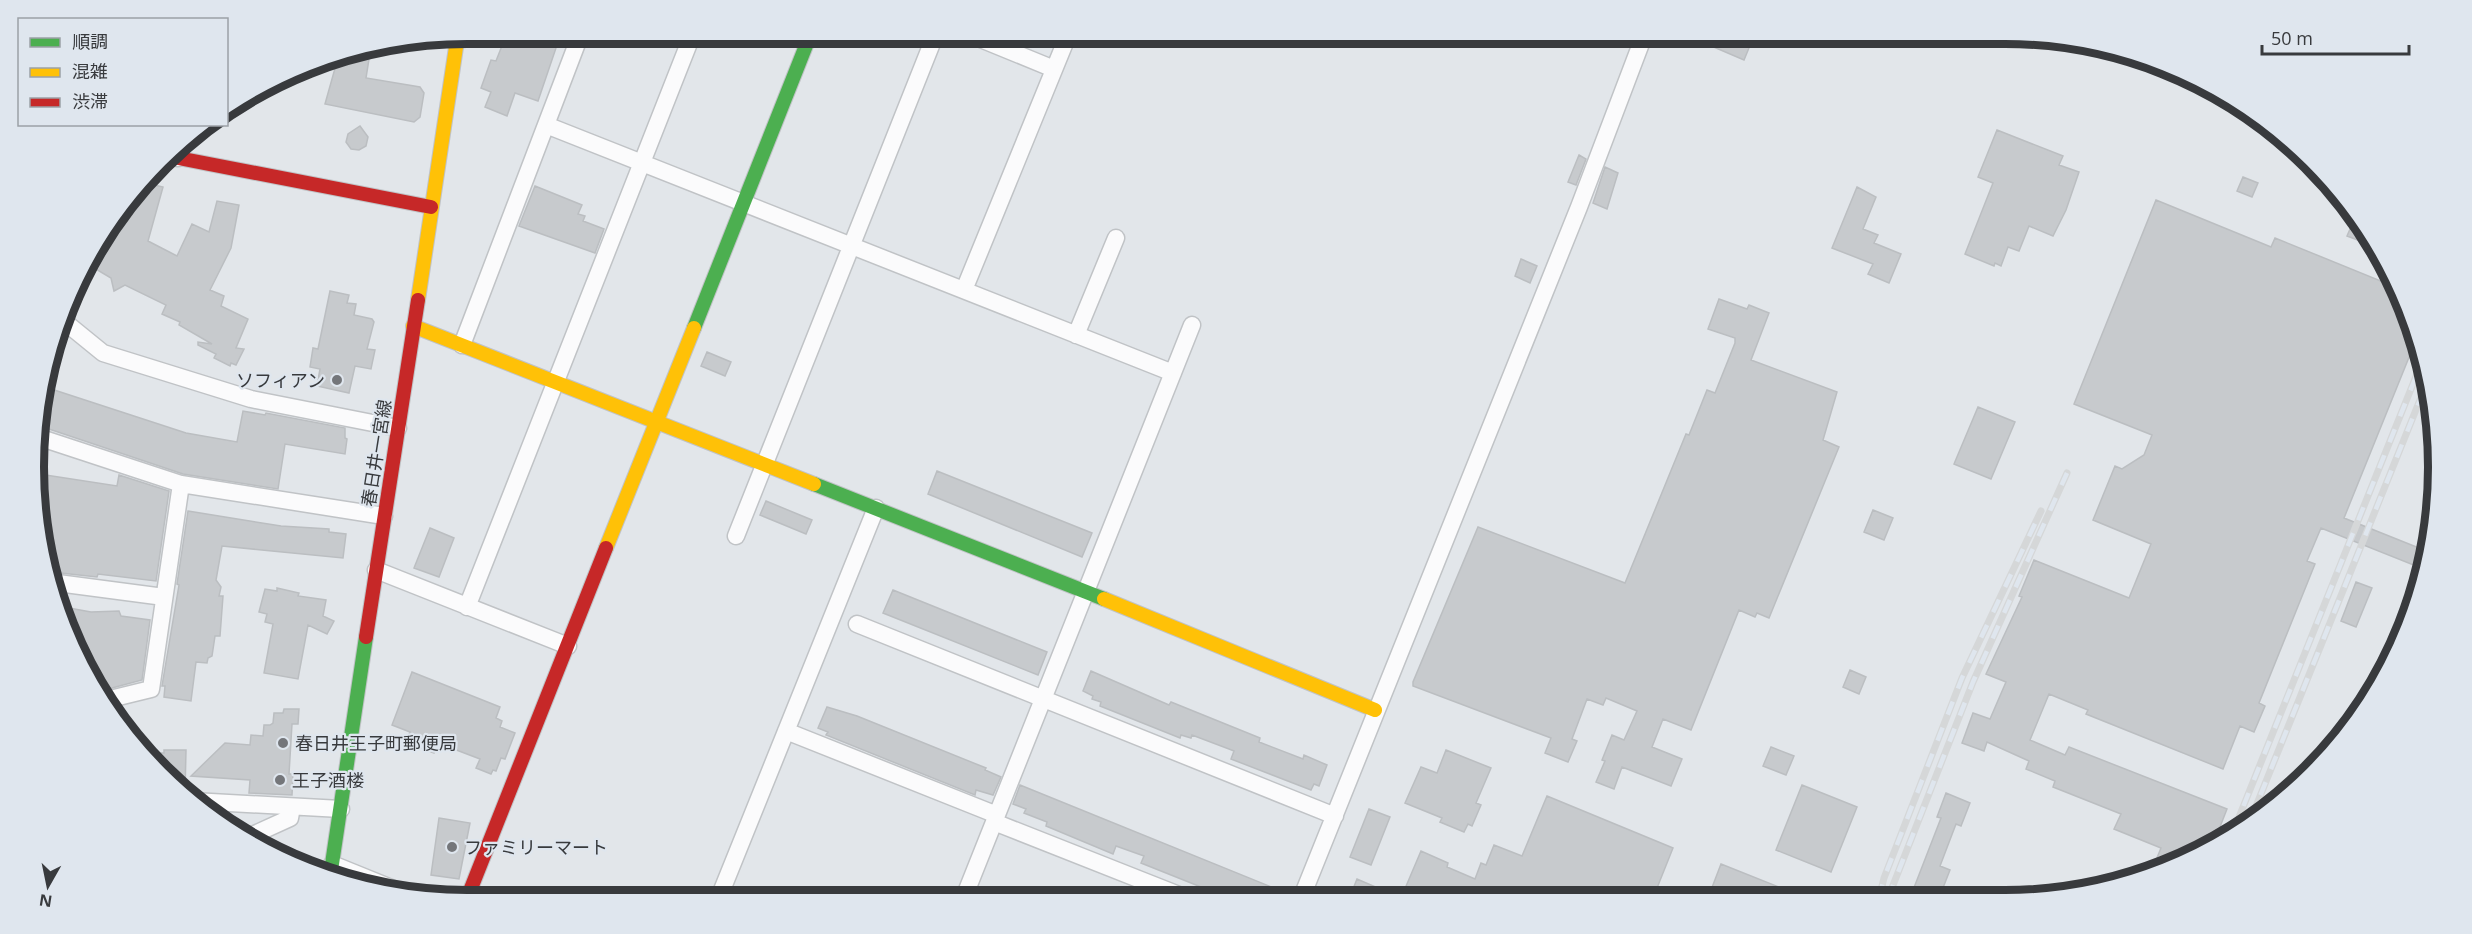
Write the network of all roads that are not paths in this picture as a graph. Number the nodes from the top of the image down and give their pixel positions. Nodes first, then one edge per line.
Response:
1 (456, 44) edge
2 (577, 44) edge
3 (689, 44) edge
4 (807, 44) edge
5 (932, 44) edge
6 (993, 44) edge
7 (1064, 44) edge
8 (1641, 44) edge
9 (1054, 69) junction
10 (546, 125) junction
11 (178, 158) edge
12 (642, 163) junction
13 (744, 203) junction
14 (432, 207) junction
15 (1116, 238) dead end
16 (852, 246) junction
17 (964, 290) junction
18 (68, 325) edge
19 (1192, 325) dead end
20 (413, 326) junction
21 (1076, 335) junction
22 (462, 345) junction
23 (1173, 373) junction
24 (556, 382) junction
25 (657, 422) junction
26 (398, 428) junction
27 (44, 439) edge
28 (765, 464) junction
29 (181, 484) junction
30 (876, 508) junction
31 (384, 516) junction
32 (736, 536) dead end
33 (376, 570) junction
34 (60, 583) edge
35 (1086, 591) junction
36 (164, 597) junction
37 (466, 607) junction
38 (857, 624) dead end
39 (568, 646) junction
40 (113, 698) edge
41 (1043, 698) junction
42 (1375, 710) junction
43 (786, 731) junction
44 (208, 802) edge
45 (292, 807) junction
46 (341, 809) junction
47 (1335, 816) junction
48 (995, 818) junction
49 (255, 834) edge
50 (331, 868) edge
51 (470, 890) edge
52 (722, 890) edge
53 (967, 890) edge
54 (1167, 890) edge
55 (1305, 890) edge

1 - 14 street, 春日井一宮線
2 - 10 street
3 - 12 street
4 - 13 street
5 - 16 street
6 - 9 street
7 - 9 street
8 - 42 street
9 - 17 street
10 - 12 street
10 - 22 street
11 - 14 street
12 - 13 street
12 - 24 street
13 - 16 street
13 - 25 street
14 - 20 street, 春日井一宮線
15 - 21 street
16 - 17 street
16 - 28 street
17 - 21 street
18 - 26 street
19 - 23 street
20 - 22 street
20 - 26 street, 春日井一宮線
21 - 23 street
22 - 24 street
23 - 35 street
24 - 25 street
24 - 37 street
25 - 28 street
25 - 39 street
26 - 31 street, 春日井一宮線
27 - 29 street
28 - 30 street
28 - 32 street
29 - 31 street
29 - 36 street
30 - 35 street
30 - 43 street
31 - 33 street, 春日井一宮線
33 - 37 street
33 - 46 street, 春日井一宮線
34 - 36 street
35 - 41 street
35 - 42 street
36 - 40 street
37 - 39 street
38 - 41 street
39 - 51 street
41 - 47 street
41 - 48 street
42 - 47 street
43 - 48 street
43 - 52 street
44 - 45 street
45 - 46 street
45 - 49 street
46 - 50 street, 春日井一宮線
47 - 55 street
48 - 53 street
48 - 54 street

